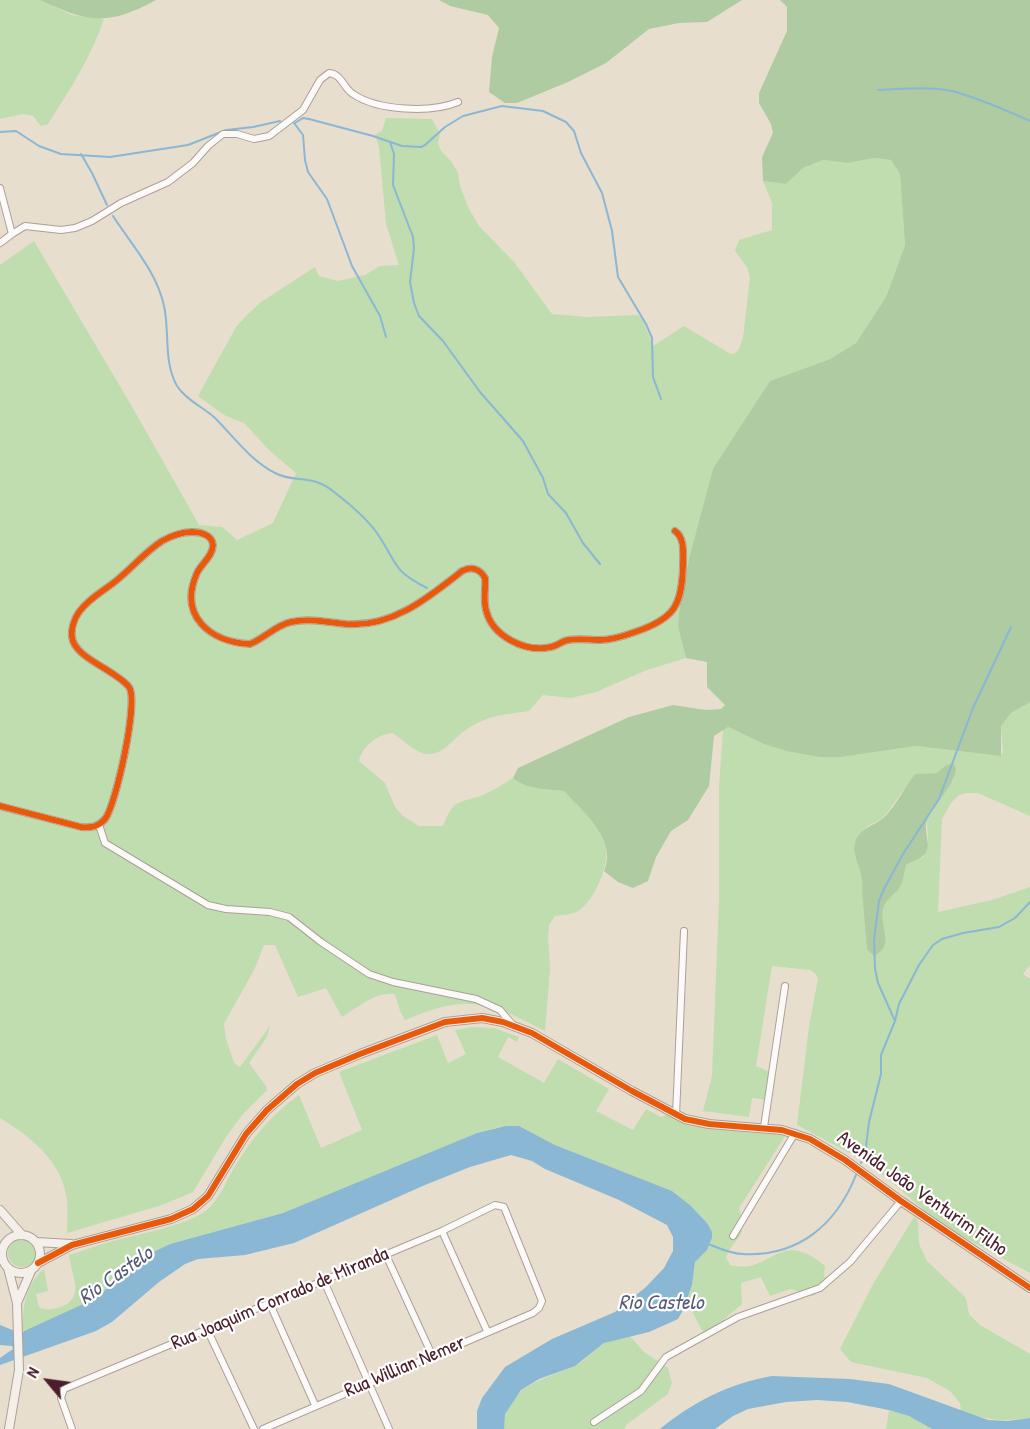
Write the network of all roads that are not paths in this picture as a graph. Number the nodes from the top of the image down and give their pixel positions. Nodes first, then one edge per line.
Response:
1 (458, 102) dead end
2 (0, 189) edge
3 (12, 234) junction
4 (0, 243) edge
5 (675, 531) dead end
6 (0, 806) edge
7 (99, 825) junction
8 (684, 931) dead end
9 (784, 986) dead end
10 (513, 1024) junction
11 (676, 1115) junction
12 (764, 1127) junction
13 (795, 1133) junction
14 (901, 1201) junction
15 (0, 1210) edge
16 (442, 1231) junction
17 (22, 1235) junction
18 (733, 1236) dead end
19 (2, 1241) edge
20 (36, 1242) junction
21 (72, 1245) junction
22 (386, 1254) junction
23 (38, 1263) junction
24 (8, 1269) junction
25 (31, 1270) junction
26 (324, 1281) junction
27 (1030, 1288) edge
28 (542, 1301) joint
29 (17, 1303) junction
30 (270, 1304) junction
31 (207, 1329) junction
32 (487, 1331) junction
33 (432, 1355) junction
34 (370, 1382) junction
35 (315, 1405) junction
36 (594, 1422) dead end
37 (9, 1429) edge
38 (72, 1429) edge
39 (254, 1429) edge
40 (263, 1429) edge
41 (389, 1429) edge

1 - 3 street
2 - 3 street
3 - 4 street
5 - 7 street
6 - 7 street
7 - 10 street
8 - 11 street
9 - 12 street
10 - 11 street, Avenida João Venturim Filho
10 - 21 street, Avenida João Venturim Filho
11 - 12 street, Avenida João Venturim Filho
12 - 13 street, Avenida João Venturim Filho
13 - 14 street, Avenida João Venturim Filho
13 - 18 street
14 - 27 street, Avenida João Venturim Filho
14 - 36 street
15 - 17 street
16 - 22 street, Rua Joaquim Conrado de Miranda
16 - 28 street, Rua Joaquim Conrado de Miranda
16 - 32 street
17 - 19 street
17 - 20 street
19 - 24 street
20 - 21 street, Avenida João Venturim Filho
20 - 23 street
21 - 23 street, Avenida João Venturim Filho
22 - 26 street, Rua Joaquim Conrado de Miranda
22 - 33 street
23 - 25 street
24 - 25 street
24 - 29 street
25 - 29 street
26 - 30 street, Rua Joaquim Conrado de Miranda
26 - 34 street
28 - 32 street, Rua Willian Nemer
29 - 37 street
30 - 31 street, Rua Joaquim Conrado de Miranda
30 - 35 street
31 - 38 street, Rua Joaquim Conrado de Miranda
31 - 39 street
32 - 33 street, Rua Willian Nemer
33 - 34 street, Rua Willian Nemer
34 - 35 street, Rua Willian Nemer
34 - 41 street
35 - 40 street, Rua Willian Nemer

